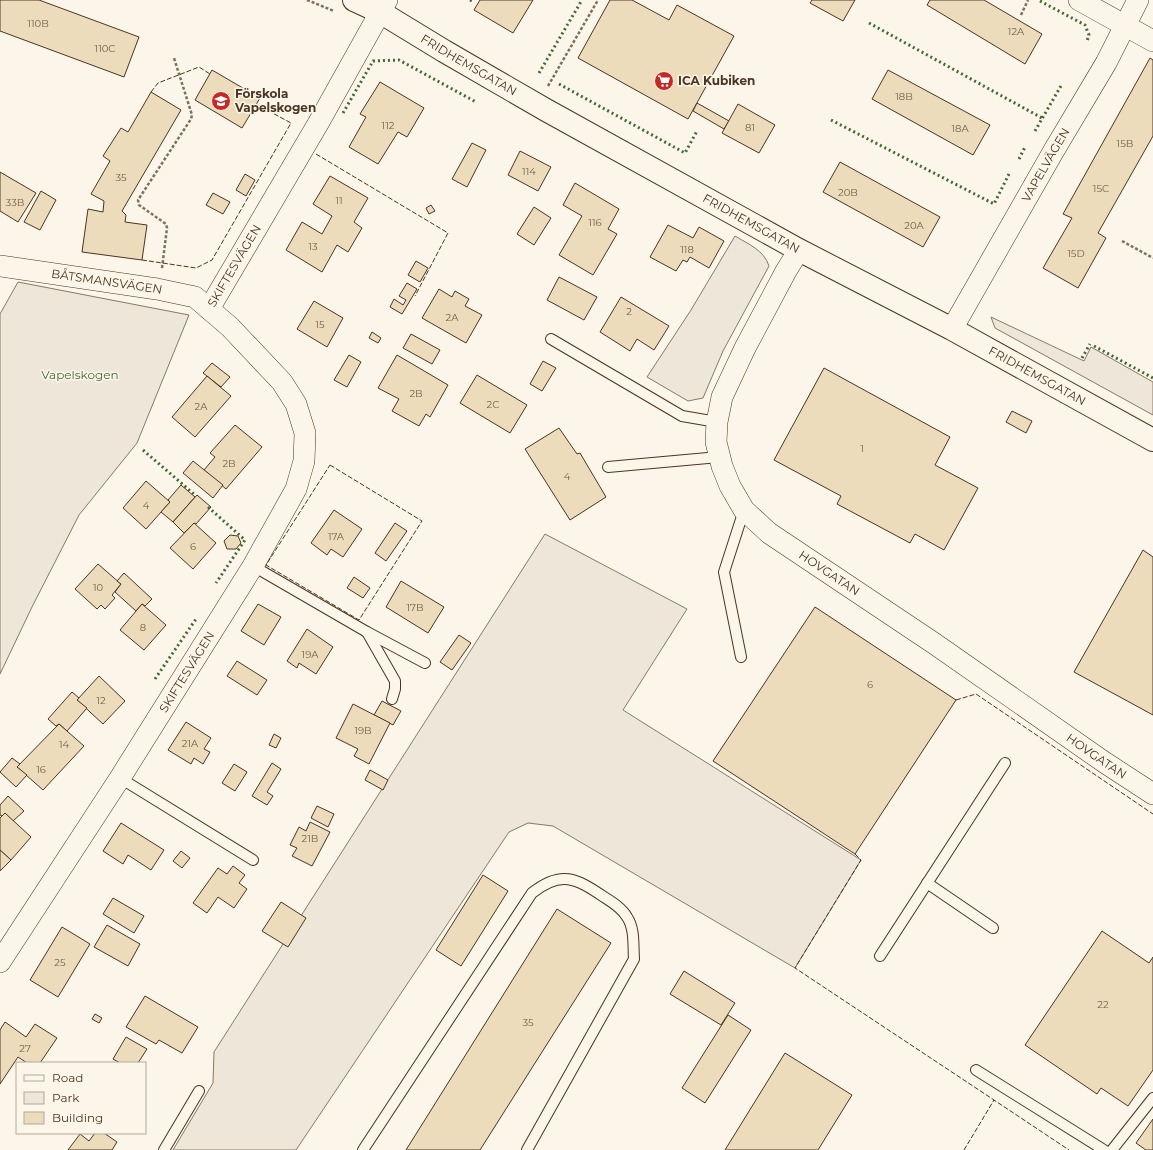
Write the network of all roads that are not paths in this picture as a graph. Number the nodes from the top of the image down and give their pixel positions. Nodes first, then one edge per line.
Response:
1 (354, 0) edge
2 (1079, 0) edge
3 (1138, 0) edge
4 (384, 6) edge
5 (1126, 25) junction
6 (1153, 41) edge
7 (799, 250) junction
8 (0, 266) edge
9 (209, 309) junction
10 (952, 329) junction
11 (550, 339) dead end
12 (717, 422) junction
13 (1153, 440) edge
14 (719, 457) junction
15 (608, 467) dead end
16 (744, 510) junction
17 (253, 566) junction
18 (367, 632) junction
19 (742, 657) dead end
20 (426, 663) dead end
21 (392, 700) dead end
22 (1005, 763) dead end
23 (120, 778) junction
24 (1153, 794) edge
25 (253, 860) dead end
26 (927, 883) junction
27 (993, 928) dead end
28 (880, 956) dead end
29 (0, 962) edge
30 (976, 1070) dead end
31 (199, 1091) dead end
32 (1153, 1098) edge
33 (164, 1150) edge
34 (363, 1150) edge
35 (527, 1150) edge
36 (1104, 1150) edge
37 (1112, 1150) edge

1 - 4 street, FRIDHEMSGATAN
2 - 5 street
3 - 5 street, VAPELVÄGEN
4 - 7 street, FRIDHEMSGATAN
4 - 9 street, SKIFTESVÄGEN
5 - 6 street
5 - 10 street, VAPELVÄGEN
7 - 10 street, FRIDHEMSGATAN
7 - 12 street, HOVGATAN
8 - 9 street, BÅTSMANSVÄGEN
9 - 17 street, SKIFTESVÄGEN
10 - 13 street, FRIDHEMSGATAN
11 - 12 lane
12 - 14 street, HOVGATAN
14 - 15 lane
14 - 16 street, HOVGATAN
16 - 19 lane
16 - 24 street, HOVGATAN
17 - 18 lane
17 - 23 street, SKIFTESVÄGEN
18 - 20 lane
18 - 21 lane
22 - 26 lane
23 - 25 lane
23 - 29 street, SKIFTESVÄGEN
26 - 27 lane
26 - 28 lane
30 - 36 lane
31 - 33 lane
32 - 37 lane
34 - 35 lane

